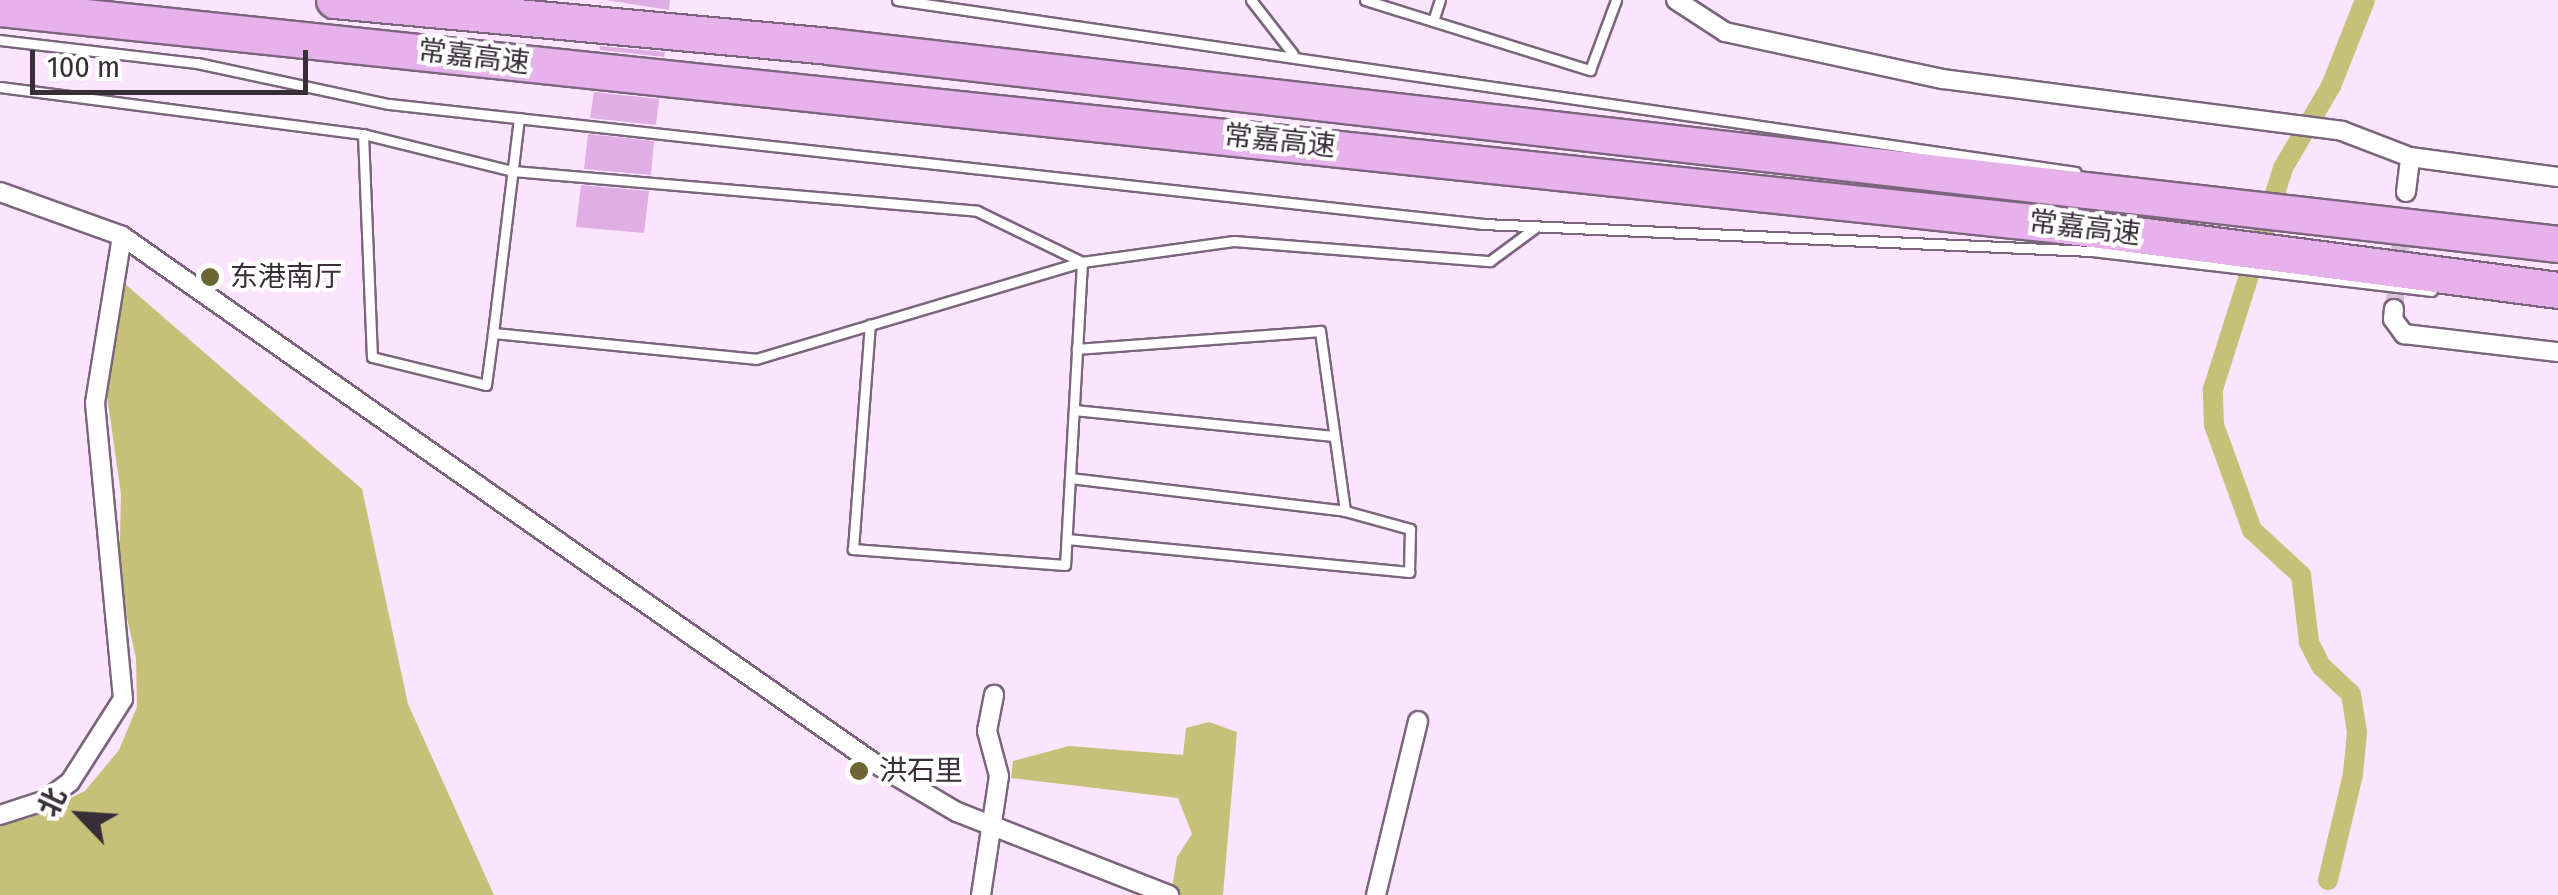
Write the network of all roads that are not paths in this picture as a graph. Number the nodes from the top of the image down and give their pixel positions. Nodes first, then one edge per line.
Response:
1 (334, 0) edge
2 (897, 0) edge
3 (1251, 0) edge
4 (1365, 0) edge
5 (1440, 0) edge
6 (1616, 0) edge
7 (1676, 0) edge
8 (0, 8) edge
9 (1433, 21) junction
10 (0, 40) edge
11 (1294, 54) junction
12 (0, 88) edge
13 (519, 118) junction
14 (363, 134) junction
15 (2410, 157) junction
16 (513, 172) junction
17 (2084, 173) dead end
18 (2101, 176) dead end
19 (2558, 177) edge
20 (0, 192) edge
21 (2406, 192) tunnel mouth
22 (2202, 199) junction
23 (1536, 228) junction
24 (122, 236) junction
25 (2558, 244) edge
26 (2202, 253) junction
27 (1082, 262) junction
28 (2450, 292) dead end
29 (2468, 292) dead end
30 (2558, 292) edge
31 (2394, 309) dead end
32 (870, 325) junction
33 (493, 333) junction
34 (1077, 349) junction
35 (2558, 352) edge
36 (1074, 410) junction
37 (1334, 436) junction
38 (1070, 478) junction
39 (1344, 511) junction
40 (1066, 539) junction
41 (994, 695) dead end
42 (1418, 720) dead end
43 (0, 816) edge
44 (994, 825) junction
45 (1162, 893) edge
46 (981, 895) edge
47 (1376, 895) edge

1 - 22 highway, 常嘉高速
2 - 11 lane
3 - 11 lane
4 - 9 lane
5 - 9 lane
6 - 9 lane
7 - 15 street
8 - 26 highway, 常嘉高速
10 - 13 lane
11 - 17 lane
12 - 14 lane
13 - 16 lane
13 - 23 lane
14 - 16 lane
14 - 33 lane
15 - 19 street
15 - 21 street
16 - 27 lane
16 - 33 lane
18 - 22 lane
20 - 24 street
22 - 25 highway, 常嘉高速
23 - 26 lane
23 - 27 lane
24 - 43 street
24 - 44 street
26 - 28 lane
26 - 30 highway, 常嘉高速
27 - 32 lane
27 - 34 lane
29 - 30 lane
31 - 35 street
32 - 33 lane
32 - 40 lane
34 - 36 lane
34 - 37 lane
36 - 37 lane
36 - 38 lane
37 - 39 lane
38 - 39 lane
38 - 40 lane
39 - 40 lane
41 - 44 street
42 - 47 street
44 - 45 street
44 - 46 street

